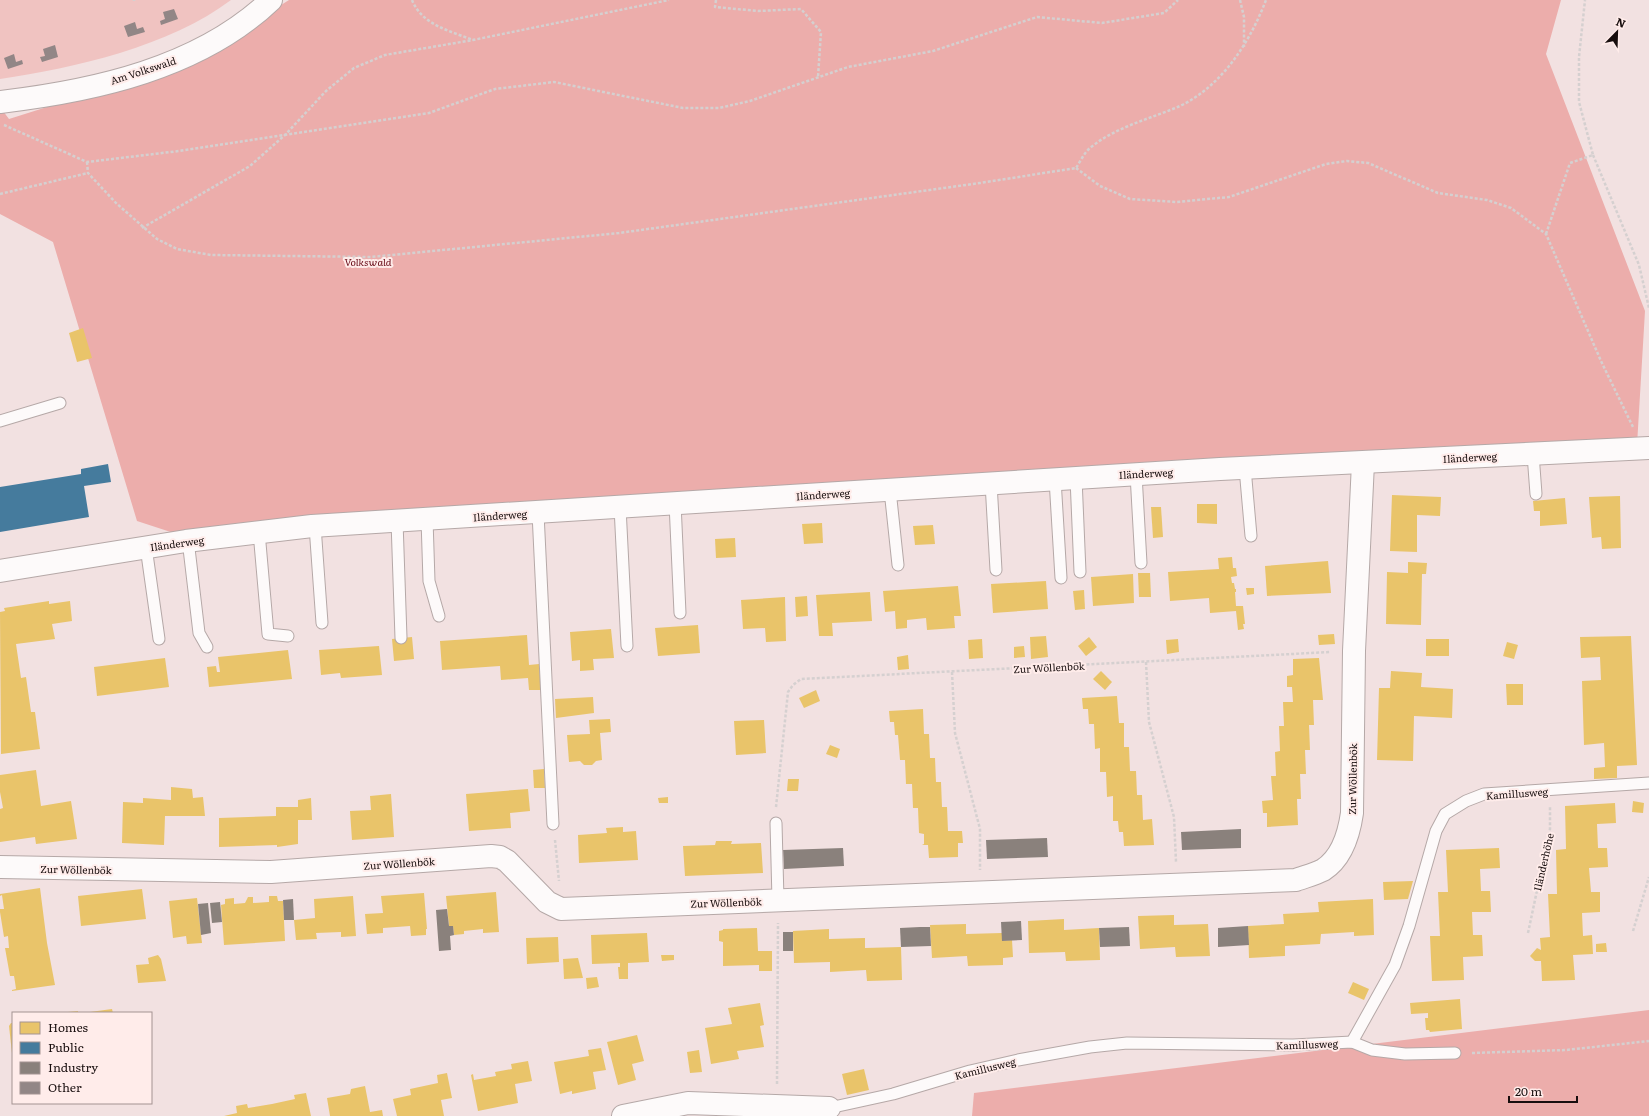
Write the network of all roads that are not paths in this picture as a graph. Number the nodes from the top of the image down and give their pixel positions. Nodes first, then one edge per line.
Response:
1 (271, 0) edge
2 (0, 102) edge
3 (60, 403) dead end
4 (0, 421) edge
5 (1647, 448) edge
6 (1534, 454) junction
7 (1363, 463) junction
8 (1246, 468) junction
9 (1136, 474) junction
10 (1065, 478) junction
11 (991, 483) junction
12 (890, 490) junction
13 (1536, 494) dead end
14 (675, 504) junction
15 (620, 507) junction
16 (538, 513) junction
17 (427, 519) junction
18 (397, 521) junction
19 (315, 526) junction
20 (259, 532) junction
21 (1251, 536) dead end
22 (188, 540) junction
23 (146, 547) junction
24 (1141, 563) dead end
25 (898, 565) dead end
26 (996, 570) dead end
27 (0, 571) edge
28 (1080, 572) dead end
29 (1061, 578) dead end
30 (680, 613) dead end
31 (439, 616) dead end
32 (322, 623) dead end
33 (288, 636) dead end
34 (401, 638) dead end
35 (159, 639) dead end
36 (627, 646) dead end
37 (207, 647) dead end
38 (1649, 783) edge
39 (776, 823) road end
40 (553, 824) road end
41 (0, 867) edge
42 (778, 900) junction
43 (1352, 1042) junction
44 (1455, 1053) road end
45 (829, 1108) joint
46 (623, 1116) edge

1 - 2 street, Am Volkswald
3 - 4 lane
5 - 6 street, Iländerweg
6 - 7 street, Iländerweg
6 - 13 lane
7 - 8 street, Iländerweg
7 - 42 street, Zur Wöllenbök
8 - 9 street, Iländerweg
8 - 21 lane
9 - 10 street, Iländerweg
9 - 24 lane
10 - 11 street, Iländerweg
10 - 28 lane
10 - 29 lane
11 - 12 street, Iländerweg
11 - 26 lane
12 - 14 street, Iländerweg
12 - 25 lane
14 - 15 street, Iländerweg
14 - 30 lane
15 - 16 street, Iländerweg
15 - 36 lane
16 - 17 street, Iländerweg
16 - 40 lane
17 - 18 street, Iländerweg
17 - 31 lane
18 - 19 street, Iländerweg
18 - 34 lane
19 - 20 street, Iländerweg
19 - 32 lane
20 - 22 street, Iländerweg
20 - 33 lane
22 - 23 street, Iländerweg
22 - 37 lane
23 - 27 street, Iländerweg
23 - 35 lane
38 - 43 lane, Kamillusweg
39 - 42 lane
41 - 42 street, Zur Wöllenbök
43 - 44 lane, Kamillusweg
43 - 45 lane, Kamillusweg
45 - 46 street, Kamillusweg

